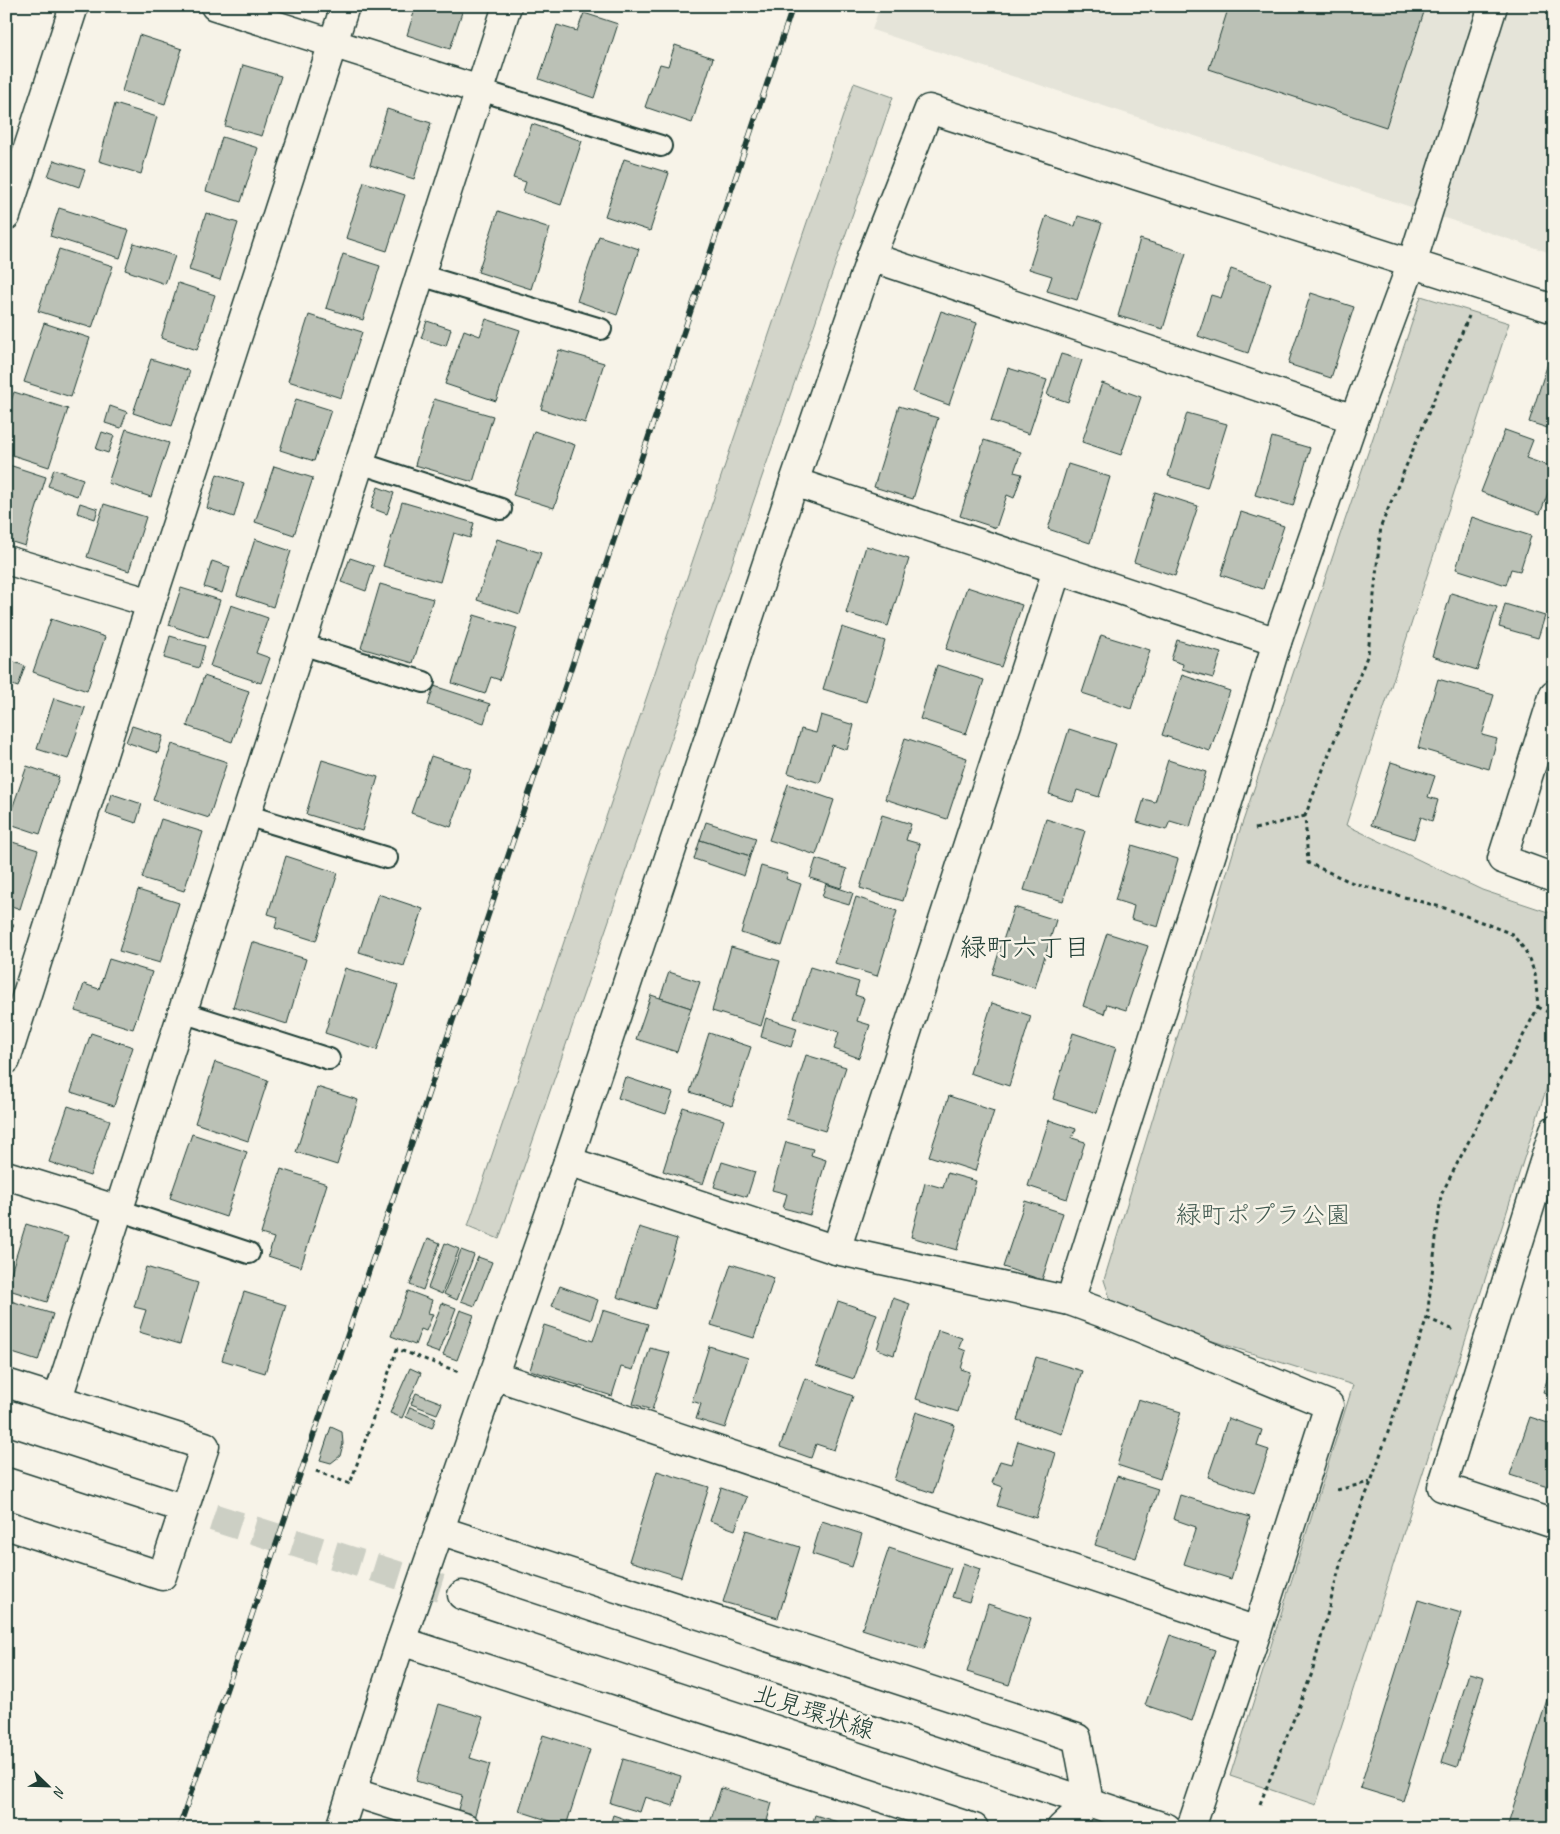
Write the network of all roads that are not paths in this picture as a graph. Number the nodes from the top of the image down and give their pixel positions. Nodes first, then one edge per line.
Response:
1 (74, 6) edge
2 (216, 6) edge
3 (346, 6) edge
4 (507, 6) edge
5 (1493, 6) edge
6 (333, 44) junction
7 (480, 90) junction
8 (661, 146) dead end
9 (6, 216) edge
10 (871, 257) junction
11 (1412, 263) junction
12 (420, 275) junction
13 (1554, 309) edge
14 (601, 329) dead end
15 (1354, 419) junction
16 (360, 463) junction
17 (794, 482) junction
18 (501, 509) dead end
19 (6, 560) edge
20 (1057, 570) junction
21 (151, 603) junction
22 (1277, 642) junction
23 (301, 644) junction
24 (424, 682) dead end
25 (1554, 694) edge
26 (246, 815) junction
27 (387, 858) dead end
28 (1554, 878) edge
29 (182, 1012) junction
30 (329, 1059) dead end
31 (6, 1060) edge
32 (1554, 1130) edge
33 (568, 1161) junction
34 (6, 1175) edge
35 (119, 1210) junction
36 (836, 1250) junction
37 (249, 1253) dead end
38 (1070, 1301) junction
39 (491, 1379) junction
40 (6, 1382) edge
41 (58, 1398) junction
42 (6, 1451) edge
43 (173, 1504) tunnel mouth
44 (1554, 1524) edge
45 (6, 1525) edge
46 (439, 1530) junction
47 (462, 1595) tunnel mouth
48 (1257, 1631) junction
49 (401, 1641) junction
50 (352, 1792) junction
51 (1089, 1802) junction
52 (340, 1828) edge
53 (466, 1828) edge
54 (974, 1828) edge
55 (1061, 1828) edge
56 (1167, 1828) edge
57 (1191, 1828) edge

1 - 9 street
2 - 6 street
3 - 6 street
4 - 7 street
5 - 11 street
6 - 7 street
6 - 21 street
7 - 8 lane
7 - 12 street
10 - 11 street
10 - 15 street
10 - 17 street
11 - 13 street
11 - 15 street
12 - 14 lane
12 - 16 street
15 - 22 street
16 - 18 lane
16 - 23 street
17 - 20 street
17 - 33 street
19 - 21 street
20 - 22 street
20 - 36 street
21 - 31 street
22 - 38 street
23 - 24 lane
23 - 26 street
25 - 28 street
26 - 27 lane
26 - 29 street
29 - 30 lane
29 - 35 street
32 - 44 street
33 - 36 street
33 - 39 street
34 - 35 street
35 - 37 lane
35 - 41 street
36 - 38 street
38 - 48 street
39 - 46 street
39 - 48 street
40 - 41 street
41 - 45 street
42 - 43 street
46 - 49 street
46 - 51 street
47 - 51 street, 北見環状線
48 - 57 street
49 - 50 street
49 - 54 street
50 - 52 street
50 - 53 street
51 - 55 street
51 - 56 street, 北見環状線

